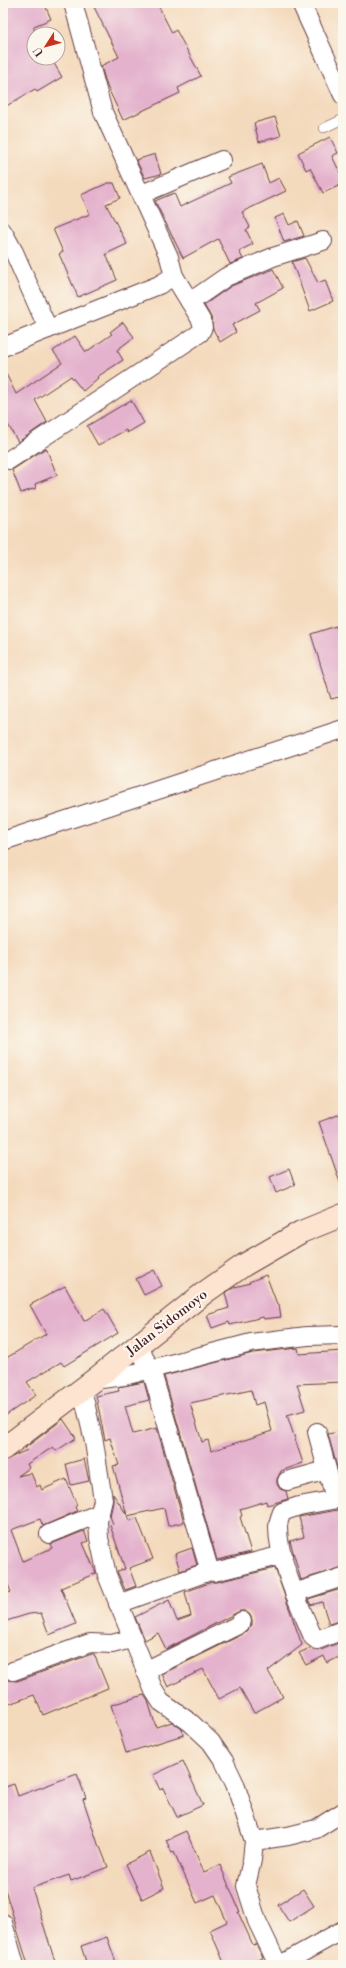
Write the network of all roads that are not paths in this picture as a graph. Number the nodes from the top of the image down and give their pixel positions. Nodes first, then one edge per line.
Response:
1 (73, 3) edge
2 (301, 3) edge
3 (343, 95) edge
4 (343, 119) edge
5 (324, 128) dead end
6 (222, 160) dead end
7 (142, 194) junction
8 (3, 232) edge
9 (323, 240) dead end
10 (174, 276) junction
11 (190, 302) junction
12 (48, 329) junction
13 (3, 347) edge
14 (9, 460) dead end
15 (343, 729) edge
16 (3, 841) edge
17 (343, 1215) edge
18 (343, 1335) edge
19 (141, 1343) junction
20 (151, 1369) junction
21 (88, 1384) junction
22 (317, 1432) dead end
23 (3, 1449) edge
24 (327, 1470) junction
25 (287, 1481) dead end
26 (339, 1499) edge
27 (100, 1513) junction
28 (49, 1534) dead end
29 (283, 1555) junction
30 (210, 1571) junction
31 (343, 1577) edge
32 (294, 1593) junction
33 (118, 1604) junction
34 (242, 1621) dead end
35 (343, 1630) edge
36 (132, 1639) junction
37 (13, 1671) dead end
38 (145, 1671) junction
39 (343, 1812) edge
40 (254, 1841) junction
41 (343, 1930) edge
42 (4, 1933) edge
43 (15, 1965) edge
44 (279, 1965) edge

1 - 7 street
2 - 3 street
4 - 5 lane
6 - 7 street
7 - 10 street
8 - 12 street
9 - 11 street
10 - 11 street
10 - 12 street
11 - 14 street
12 - 13 street
15 - 16 street
17 - 19 main road, Jalan Sidomoyo
18 - 20 street
19 - 20 street
19 - 21 main road, Jalan Sidomoyo
20 - 21 street
20 - 30 street
21 - 23 main road, Jalan Sidomoyo
21 - 27 street
22 - 24 street
24 - 25 street
24 - 26 street
26 - 29 street
27 - 28 street
27 - 33 street
29 - 30 street
29 - 32 street
30 - 33 street
31 - 32 street
32 - 35 street
33 - 36 street
34 - 38 street
36 - 37 street
36 - 38 street
38 - 40 street
39 - 40 street
40 - 44 street
41 - 44 street
42 - 43 street

